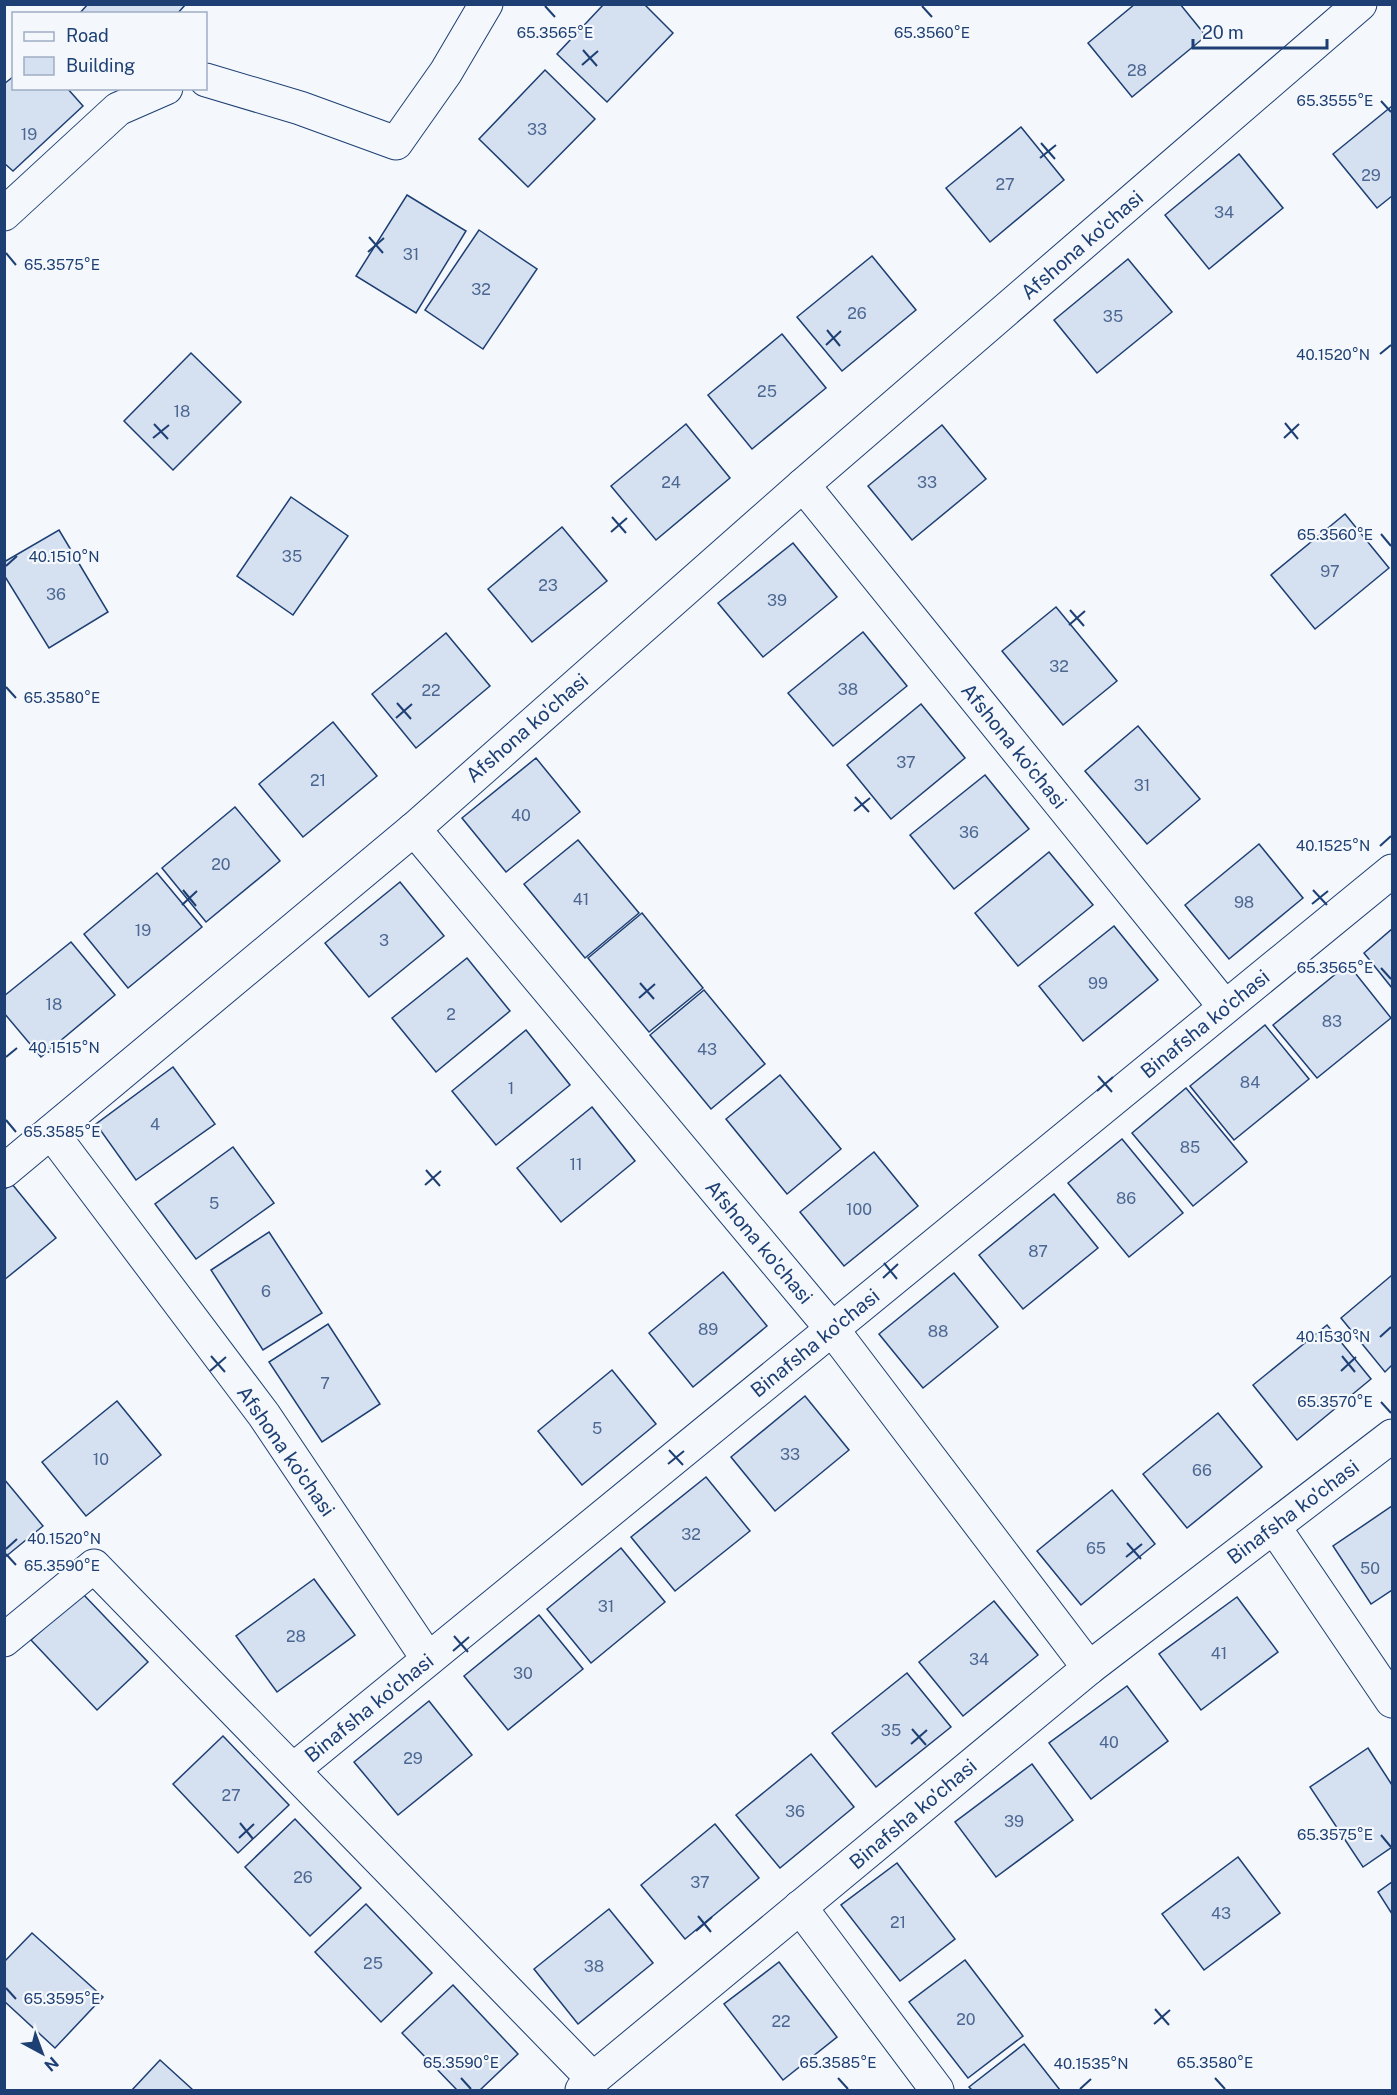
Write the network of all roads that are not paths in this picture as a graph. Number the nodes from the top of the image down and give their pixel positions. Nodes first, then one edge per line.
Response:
1 (486, 4) edge
2 (1360, 4) edge
3 (207, 80) edge
4 (162, 90) edge
5 (4, 214) edge
6 (803, 485) junction
7 (414, 829) junction
8 (1392, 871) edge
9 (1225, 1007) junction
10 (51, 1132) junction
11 (4, 1171) edge
12 (832, 1329) junction
13 (1392, 1436) edge
14 (1274, 1527) junction
15 (4, 1640) edge
16 (428, 1659) junction
17 (1089, 1668) junction
18 (1392, 1701) edge
19 (292, 1770) junction
20 (800, 1907) junction
21 (588, 2085) edge
22 (937, 2091) edge

1 - 3 street
2 - 6 street, Afshona ko'chasi
4 - 5 street
6 - 7 street, Afshona ko'chasi
6 - 9 street, Afshona ko'chasi
7 - 10 street, Afshona ko'chasi
7 - 12 street, Afshona ko'chasi
8 - 9 street, Binafsha ko'chasi
9 - 12 street, Binafsha ko'chasi
10 - 11 street, Afshona ko'chasi
10 - 16 street, Afshona ko'chasi
12 - 16 street, Binafsha ko'chasi
12 - 17 street, Afshona ko'chasi
13 - 14 street, Binafsha ko'chasi
14 - 17 street, Binafsha ko'chasi
14 - 18 street
15 - 19 street
16 - 19 street, Binafsha ko'chasi
17 - 20 street, Binafsha ko'chasi
19 - 21 street
20 - 21 street, Binafsha ko'chasi
20 - 22 street

